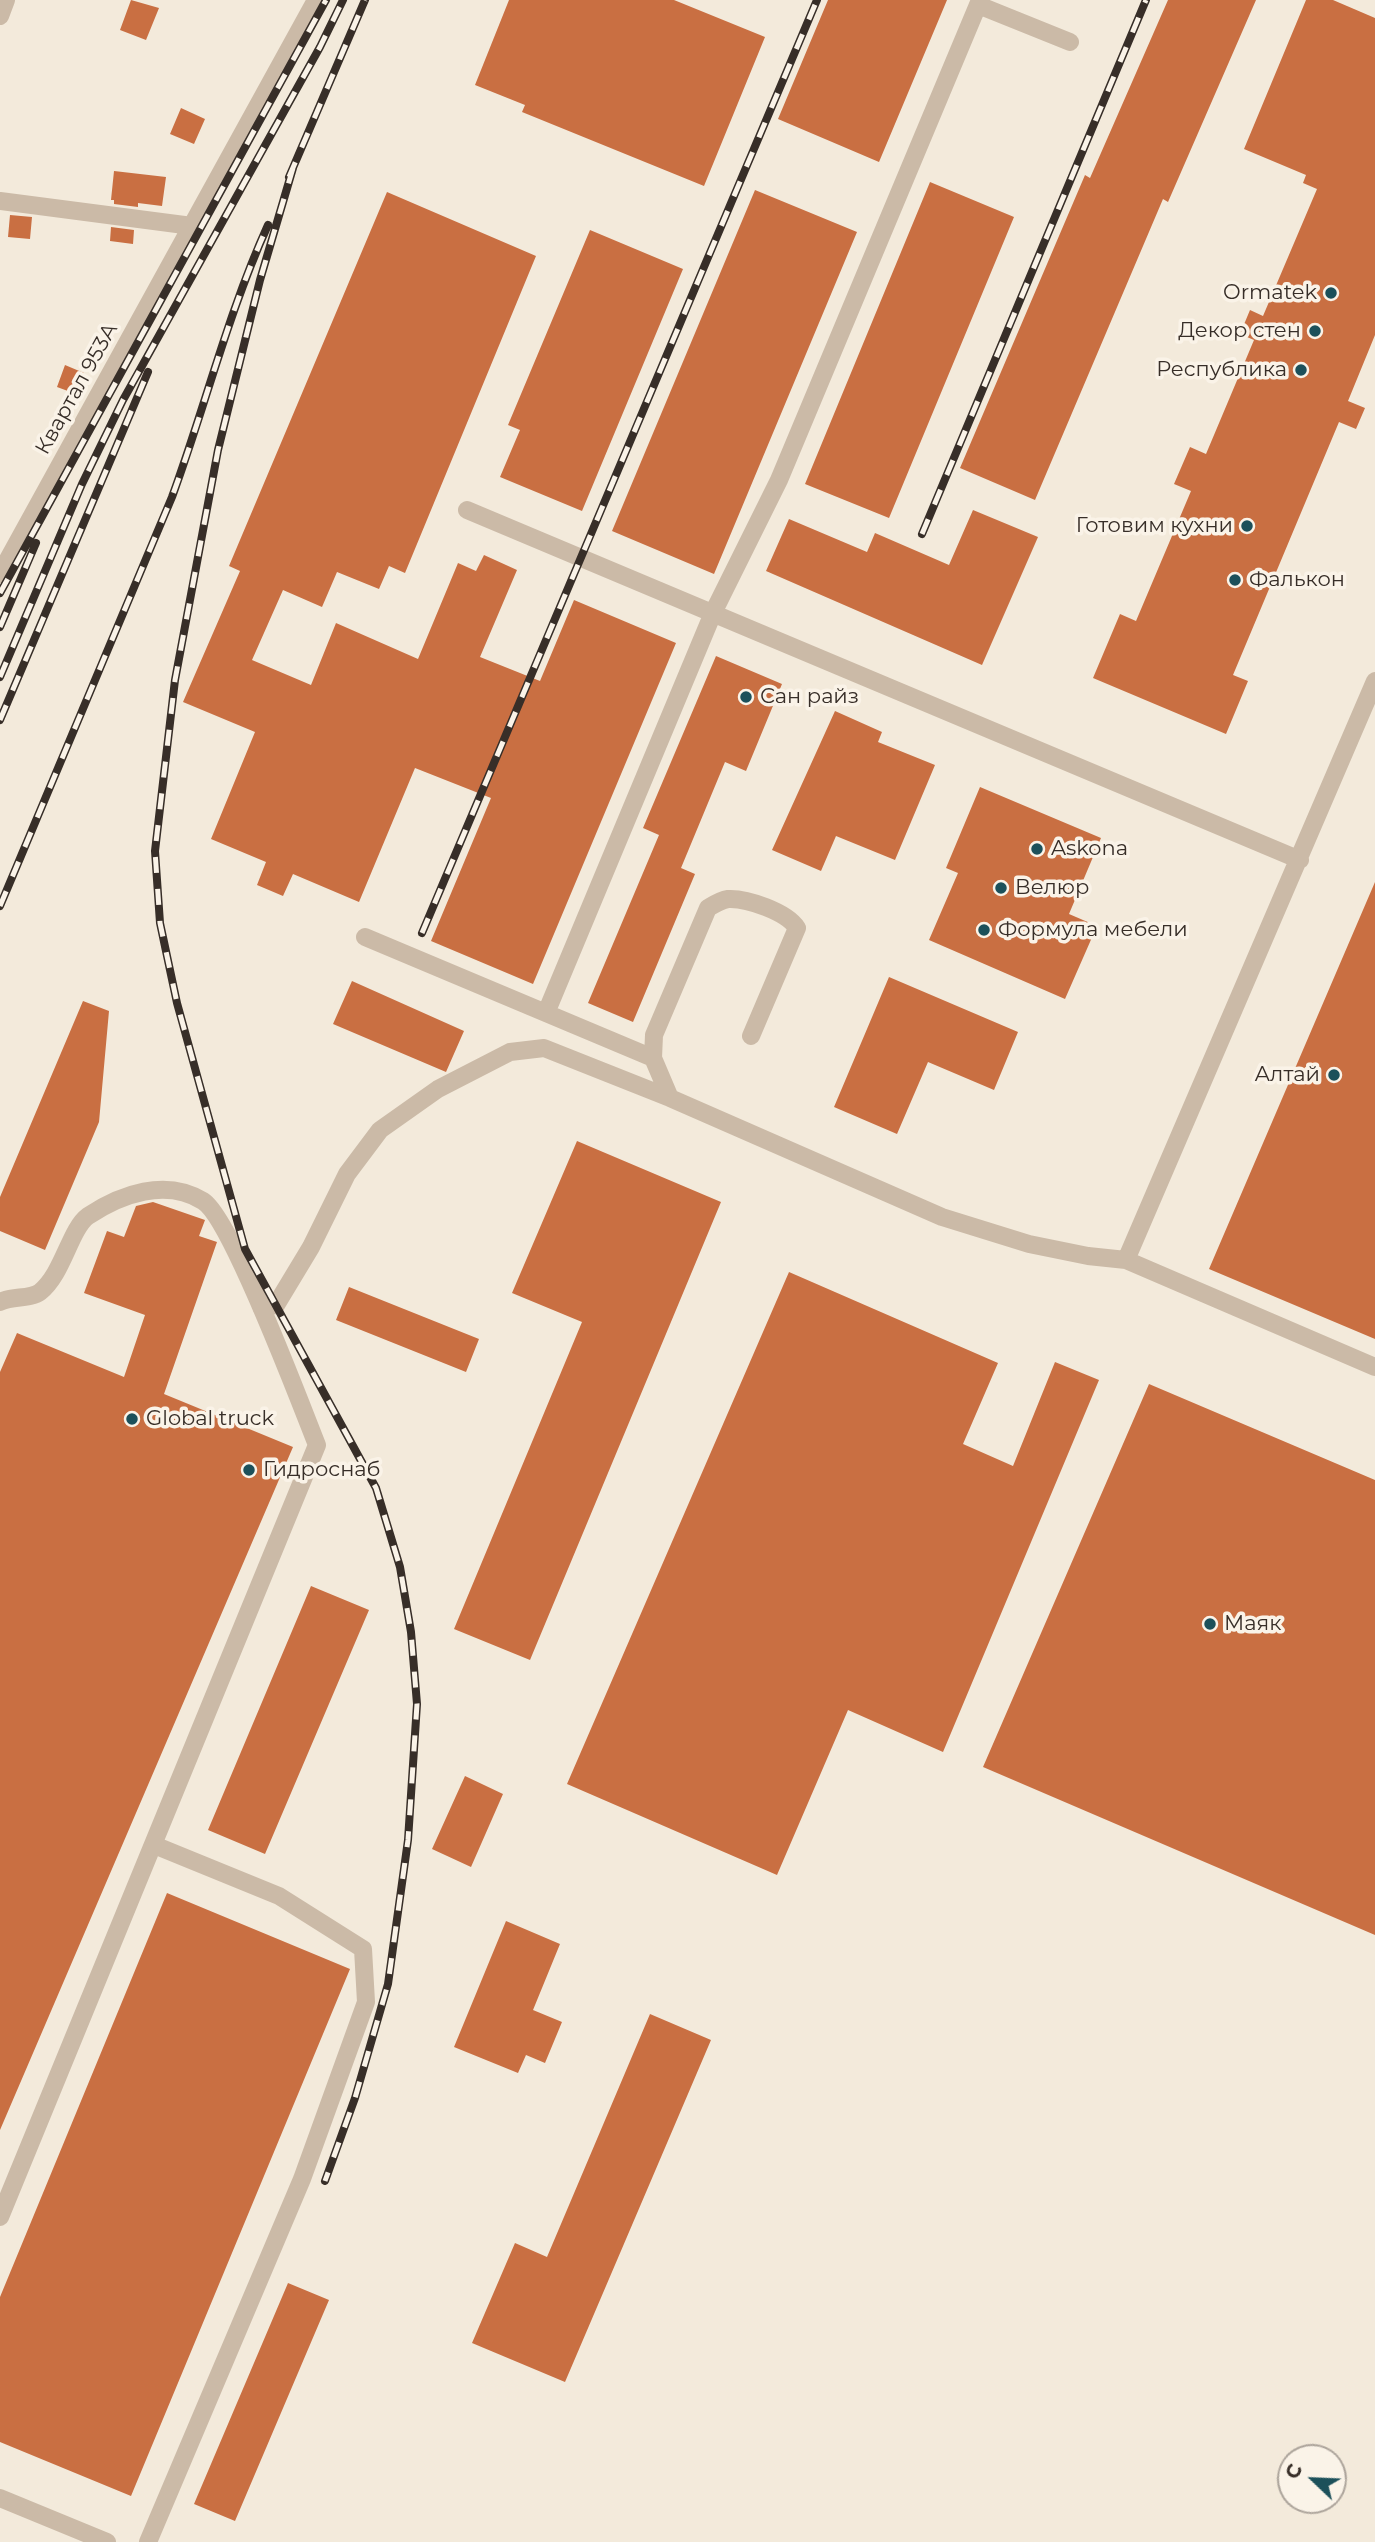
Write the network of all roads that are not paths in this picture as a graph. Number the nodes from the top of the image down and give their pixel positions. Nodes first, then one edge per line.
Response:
1 (6, 0) edge
2 (316, 0) edge
3 (979, 2) edge
4 (0, 16) edge
5 (1070, 41) dead end
6 (0, 201) edge
7 (191, 226) junction
8 (467, 510) dead end
9 (0, 574) edge
10 (713, 613) junction
11 (1375, 681) edge
12 (1300, 860) junction
13 (365, 937) dead end
14 (545, 1013) junction
15 (751, 1036) dead end
16 (653, 1058) junction
17 (670, 1098) junction
18 (1126, 1260) junction
19 (0, 1301) edge
20 (261, 1307) junction
21 (1375, 1367) edge
22 (154, 1845) junction
23 (0, 2217) edge
24 (0, 2498) edge
25 (107, 2542) edge
26 (148, 2542) edge

1 - 4 street
2 - 7 street, Квартал 953А
3 - 5 street
3 - 10 street
6 - 7 street
7 - 9 street, Квартал 953А
8 - 10 street
10 - 12 street
10 - 14 street
11 - 12 street
12 - 18 street
13 - 14 street
14 - 16 street
15 - 16 street
16 - 17 street
17 - 18 street
17 - 20 street
18 - 21 street
19 - 20 street
20 - 22 street
22 - 23 street
22 - 26 street
24 - 25 street

